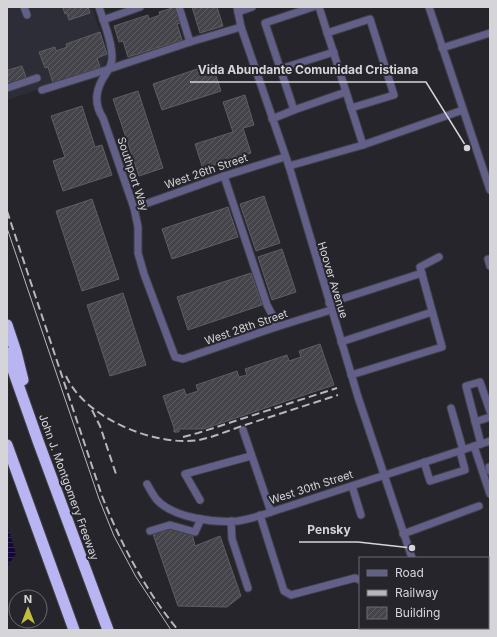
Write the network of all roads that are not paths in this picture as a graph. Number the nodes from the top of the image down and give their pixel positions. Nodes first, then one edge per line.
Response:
1 (24, 7) edge
2 (99, 7) edge
3 (116, 7) edge
4 (140, 7) edge
5 (179, 7) edge
6 (252, 7) edge
7 (313, 7) edge
8 (319, 7) edge
9 (429, 7) edge
10 (238, 10) edge
11 (123, 13) junction
12 (27, 15) dead end
13 (103, 20) junction
14 (241, 27) junction
15 (327, 33) junction
16 (490, 33) edge
17 (190, 42) junction
18 (442, 48) junction
19 (334, 52) junction
20 (109, 69) junction
21 (280, 69) junction
22 (37, 78) dead end
23 (7, 88) edge
24 (42, 90) dead end
25 (346, 92) junction
26 (351, 108) junction
27 (294, 110) junction
28 (463, 110) junction
29 (272, 119) junction
30 (364, 145) junction
31 (285, 157) junction
32 (288, 166) junction
33 (224, 176) junction
34 (490, 190) edge
35 (134, 208) junction
36 (439, 257) dead end
37 (422, 273) junction
38 (329, 303) junction
39 (331, 310) junction
40 (432, 312) junction
41 (7, 325) edge
42 (276, 327) junction
43 (341, 342) junction
44 (172, 350) joint
45 (7, 354) edge
46 (351, 375) junction
47 (451, 408) dead end
48 (490, 412) edge
49 (490, 417) edge
50 (475, 422) junction
51 (243, 430) dead end
52 (38, 441) junction
53 (490, 441) edge
54 (7, 445) edge
55 (478, 445) junction
56 (461, 450) junction
57 (252, 456) junction
58 (424, 462) junction
59 (490, 467) edge
60 (490, 471) edge
61 (384, 475) junction
62 (147, 484) dead end
63 (352, 486) junction
64 (490, 494) edge
65 (200, 500) dead end
66 (479, 506) dead end
67 (271, 512) junction
68 (361, 515) dead end
69 (260, 516) junction
70 (200, 519) junction
71 (231, 521) junction
72 (150, 531) dead end
73 (404, 534) junction
74 (412, 557) edge
75 (359, 580) edge
76 (248, 588) dead end
77 (74, 630) edge
78 (108, 630) edge

1 - 12 street
2 - 13 street, Southport Way
3 - 11 street
4 - 11 street
5 - 17 street
6 - 10 street
7 - 21 street
8 - 15 street
9 - 18 street
10 - 14 street, Hoover Avenue
11 - 13 street
13 - 20 street, Southport Way
14 - 17 street
14 - 29 street, Hoover Avenue
15 - 19 street
15 - 26 street
16 - 18 street
17 - 20 street
18 - 28 street
19 - 21 street
19 - 25 street
20 - 24 street
20 - 35 street, Southport Way
21 - 27 street
22 - 23 street
25 - 26 street
25 - 27 street
26 - 30 street
27 - 29 street
28 - 30 street
28 - 34 street
29 - 31 street, Hoover Avenue
30 - 32 street
31 - 32 street, Hoover Avenue
31 - 33 street, West 26th Street
32 - 38 street, Hoover Avenue
33 - 35 street, West 26th Street
33 - 42 street
35 - 44 street, Southport Way
36 - 37 street
37 - 38 street
37 - 40 street
38 - 39 street, Hoover Avenue
39 - 42 street, West 28th Street
39 - 43 street, Hoover Avenue
40 - 43 street
40 - 46 street
41 - 52 highway
42 - 44 street, West 28th Street
43 - 46 street, Hoover Avenue
45 - 52 highway, John J. Montgomery Freeway
46 - 61 street, Hoover Avenue
47 - 56 street
48 - 50 street
49 - 50 street
50 - 55 street
51 - 57 street
52 - 78 highway, John J. Montgomery Freeway
53 - 55 street, West 30th Street
54 - 77 highway
55 - 56 street, West 30th Street
55 - 64 street
56 - 58 street, West 30th Street
56 - 58 street
57 - 65 street
57 - 67 street
58 - 61 street, West 30th Street
59 - 60 street
61 - 63 street, West 30th Street
61 - 73 street, Hoover Avenue
62 - 70 street, West 30th Street
63 - 67 street, West 30th Street
63 - 68 street
66 - 73 street
67 - 69 street, West 30th Street
69 - 71 street, West 30th Street
69 - 75 street
70 - 71 street, West 30th Street
70 - 72 street
71 - 76 street
73 - 74 street, Hoover Avenue

